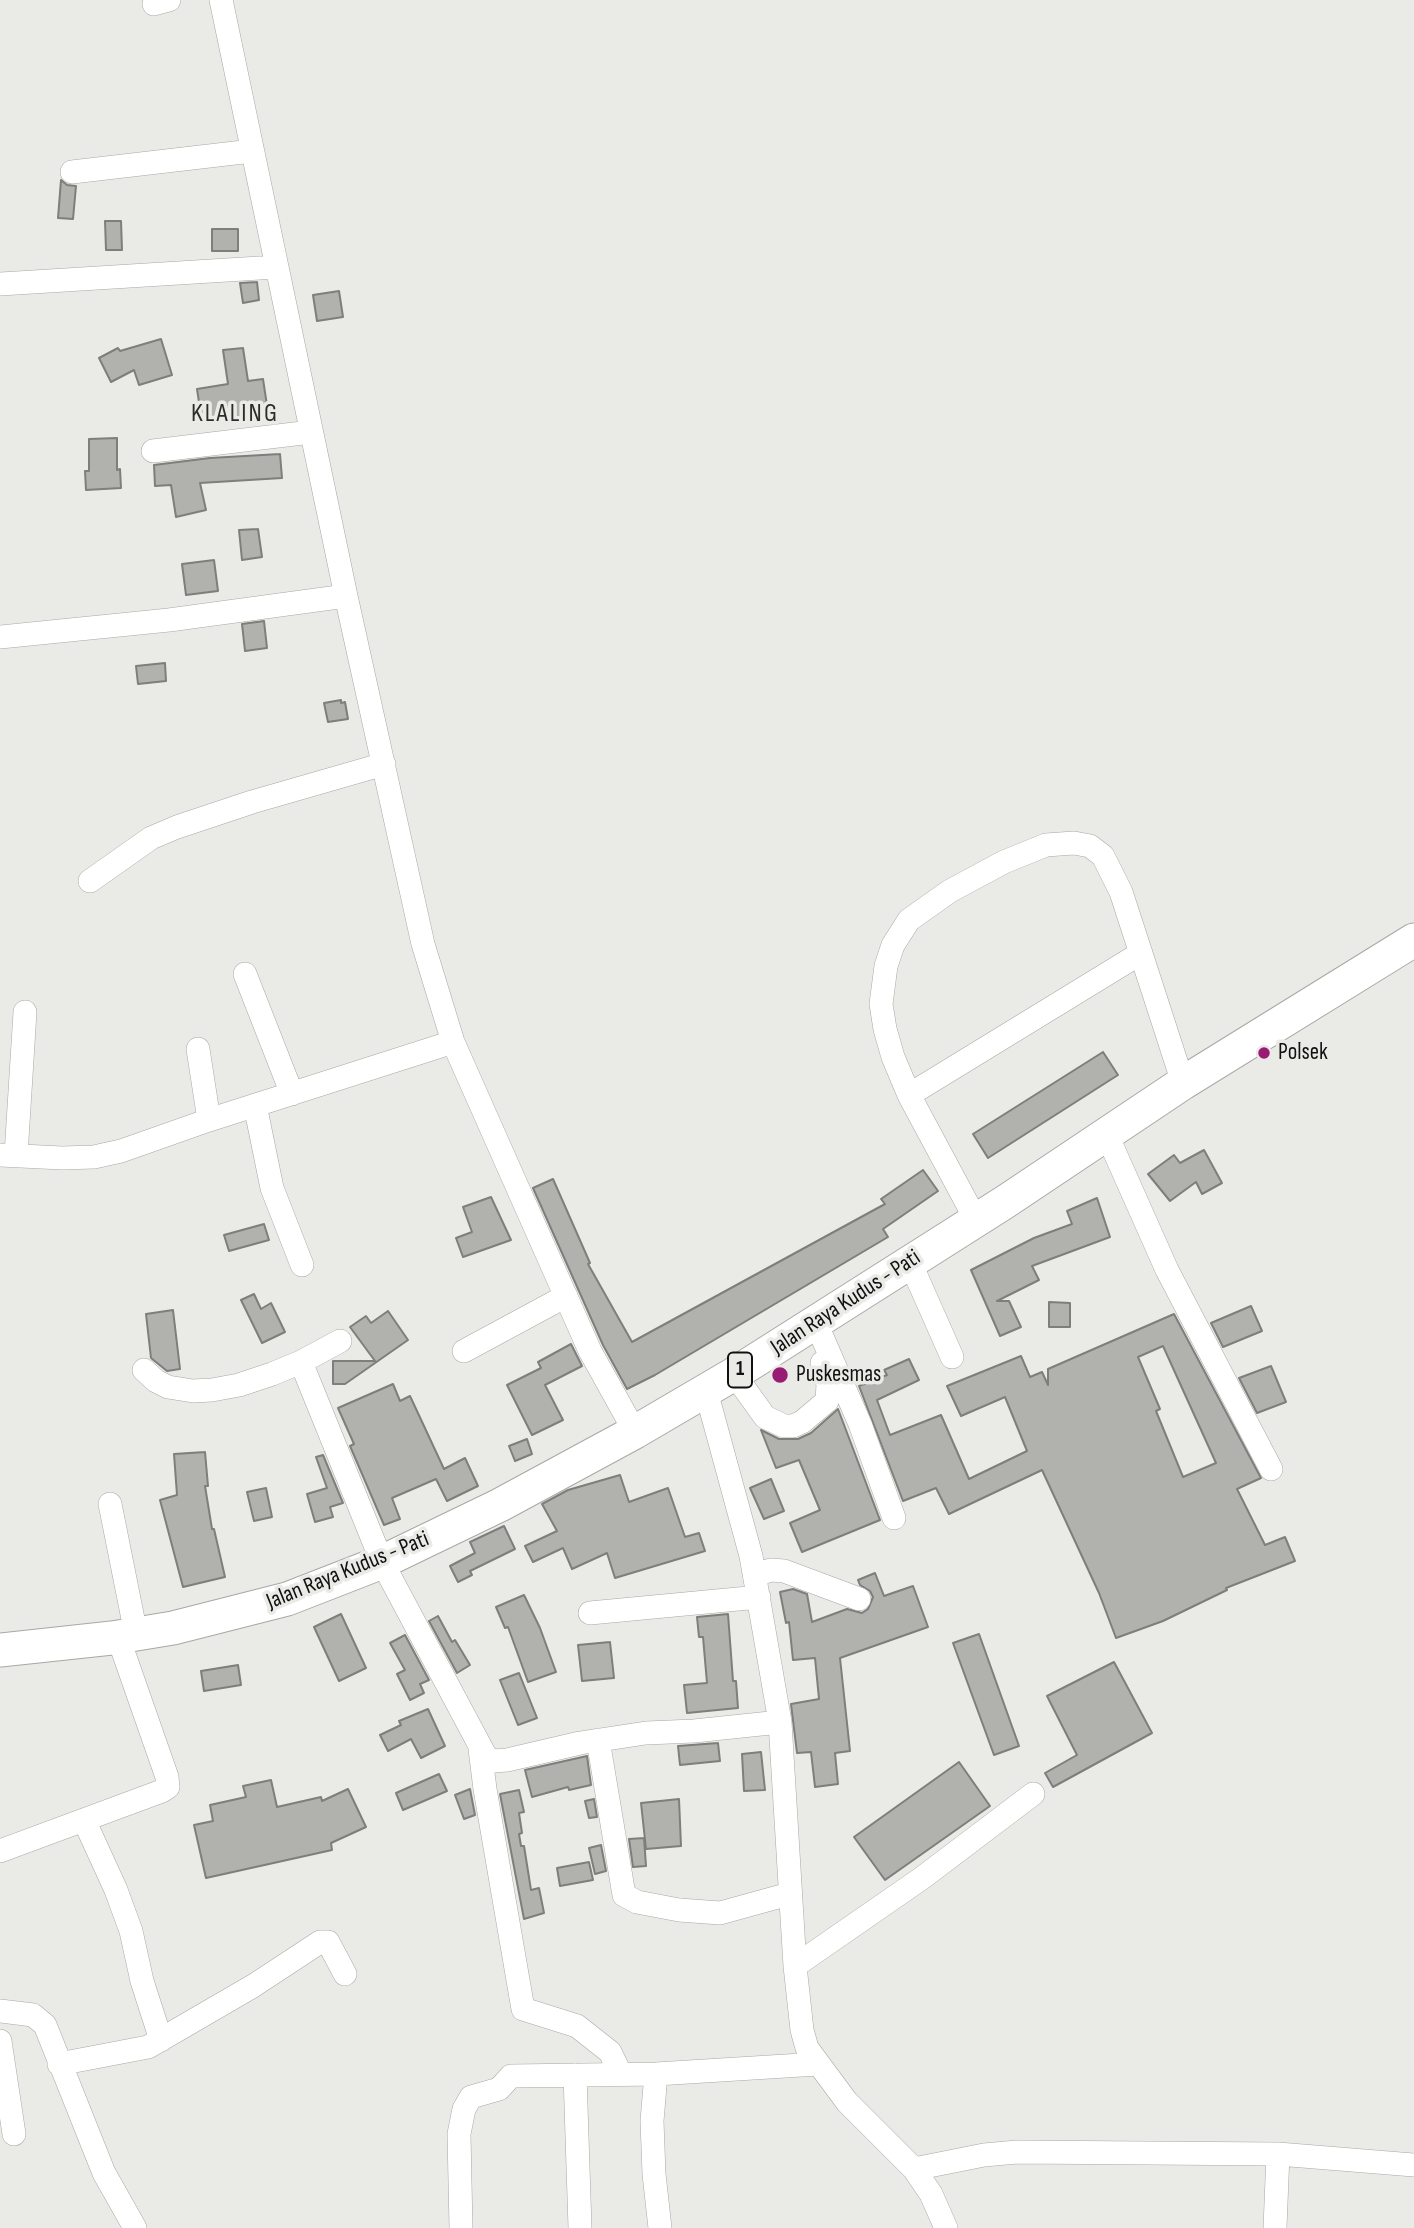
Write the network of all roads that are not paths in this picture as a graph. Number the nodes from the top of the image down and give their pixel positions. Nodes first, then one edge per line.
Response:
1 (221, 0) edge
2 (252, 151) junction
3 (72, 173) dead end
4 (276, 267) junction
5 (0, 284) edge
6 (311, 432) junction
7 (153, 451) dead end
8 (346, 596) junction
9 (0, 637) edge
10 (384, 764) junction
11 (90, 881) dead end
12 (1414, 940) edge
13 (1141, 953) junction
14 (246, 974) dead end
15 (25, 1012) dead end
16 (453, 1042) junction
17 (198, 1049) dead end
18 (1183, 1083) junction
19 (292, 1094) junction
20 (909, 1095) junction
21 (255, 1105) junction
22 (209, 1120) junction
23 (1107, 1135) junction
24 (8, 1155) edge
25 (976, 1220) junction
26 (910, 1262) junction
27 (302, 1265) dead end
28 (566, 1296) junction
29 (811, 1326) junction
30 (340, 1341) dead end
31 (464, 1351) dead end
32 (953, 1357) dead end
33 (301, 1362) junction
34 (144, 1370) dead end
35 (720, 1382) junction
36 (635, 1432) junction
37 (1271, 1469) dead end
38 (110, 1504) dead end
39 (894, 1518) dead end
40 (382, 1562) junction
41 (757, 1586) junction
42 (859, 1599) dead end
43 (590, 1613) dead end
44 (127, 1636) junction
45 (0, 1650) edge
46 (780, 1722) junction
47 (598, 1740) junction
48 (480, 1749) junction
49 (1033, 1794) dead end
50 (84, 1820) junction
51 (0, 1851) edge
52 (789, 1894) junction
53 (795, 1966) junction
54 (345, 1974) dead end
55 (0, 2011) edge
56 (161, 2040) junction
57 (0, 2041) edge
58 (59, 2064) junction
59 (818, 2064) junction
60 (620, 2073) junction
61 (656, 2074) junction
62 (576, 2075) junction
63 (14, 2134) dead end
64 (1278, 2154) junction
65 (1414, 2165) edge
66 (914, 2169) junction
67 (135, 2228) edge
68 (461, 2228) edge
69 (580, 2228) edge
70 (660, 2228) edge
71 (946, 2228) edge
72 (1275, 2228) edge

1 - 2 street
2 - 3 street
2 - 4 street
4 - 5 street
4 - 6 street
6 - 7 street
6 - 8 street
8 - 9 street
8 - 10 street
10 - 11 street
10 - 16 street
12 - 18 highway, Jalan Raya Kudus - Pati / 1
13 - 18 street
13 - 20 street
13 - 20 street
14 - 19 street
15 - 24 street
16 - 19 street
16 - 28 street
17 - 22 street
18 - 23 highway, Jalan Raya Kudus - Pati / 1
19 - 21 street
20 - 25 street
21 - 22 street
21 - 27 street
22 - 24 street
23 - 25 highway, Jalan Raya Kudus - Pati / 1
23 - 37 street
25 - 26 highway, Jalan Raya Kudus - Pati / 1
26 - 29 highway, Jalan Raya Kudus - Pati / 1
26 - 32 street
28 - 31 street
28 - 36 street
29 - 35 highway, Jalan Raya Kudus - Pati / 1
29 - 35 street
29 - 39 street
30 - 33 street
33 - 34 street
33 - 40 street
35 - 36 highway, Jalan Raya Kudus - Pati / 1
35 - 41 street
36 - 40 highway, Jalan Raya Kudus - Pati / 1
38 - 44 street
40 - 44 highway, Jalan Raya Kudus - Pati / 1
40 - 48 street
41 - 42 street
41 - 43 street
41 - 46 street
44 - 45 highway, Jalan Raya Kudus - Pati / 1
44 - 50 street
46 - 47 street
46 - 52 street
47 - 48 street
47 - 52 street
48 - 60 street
49 - 53 street
50 - 51 street
50 - 56 street
52 - 53 street
53 - 59 street
54 - 56 street
55 - 58 street
56 - 58 street
57 - 63 street
58 - 67 street
59 - 61 street
59 - 66 street
60 - 61 street
60 - 62 street
61 - 70 street
62 - 68 street
62 - 69 street
64 - 65 street
64 - 66 street
64 - 72 street
66 - 71 street

